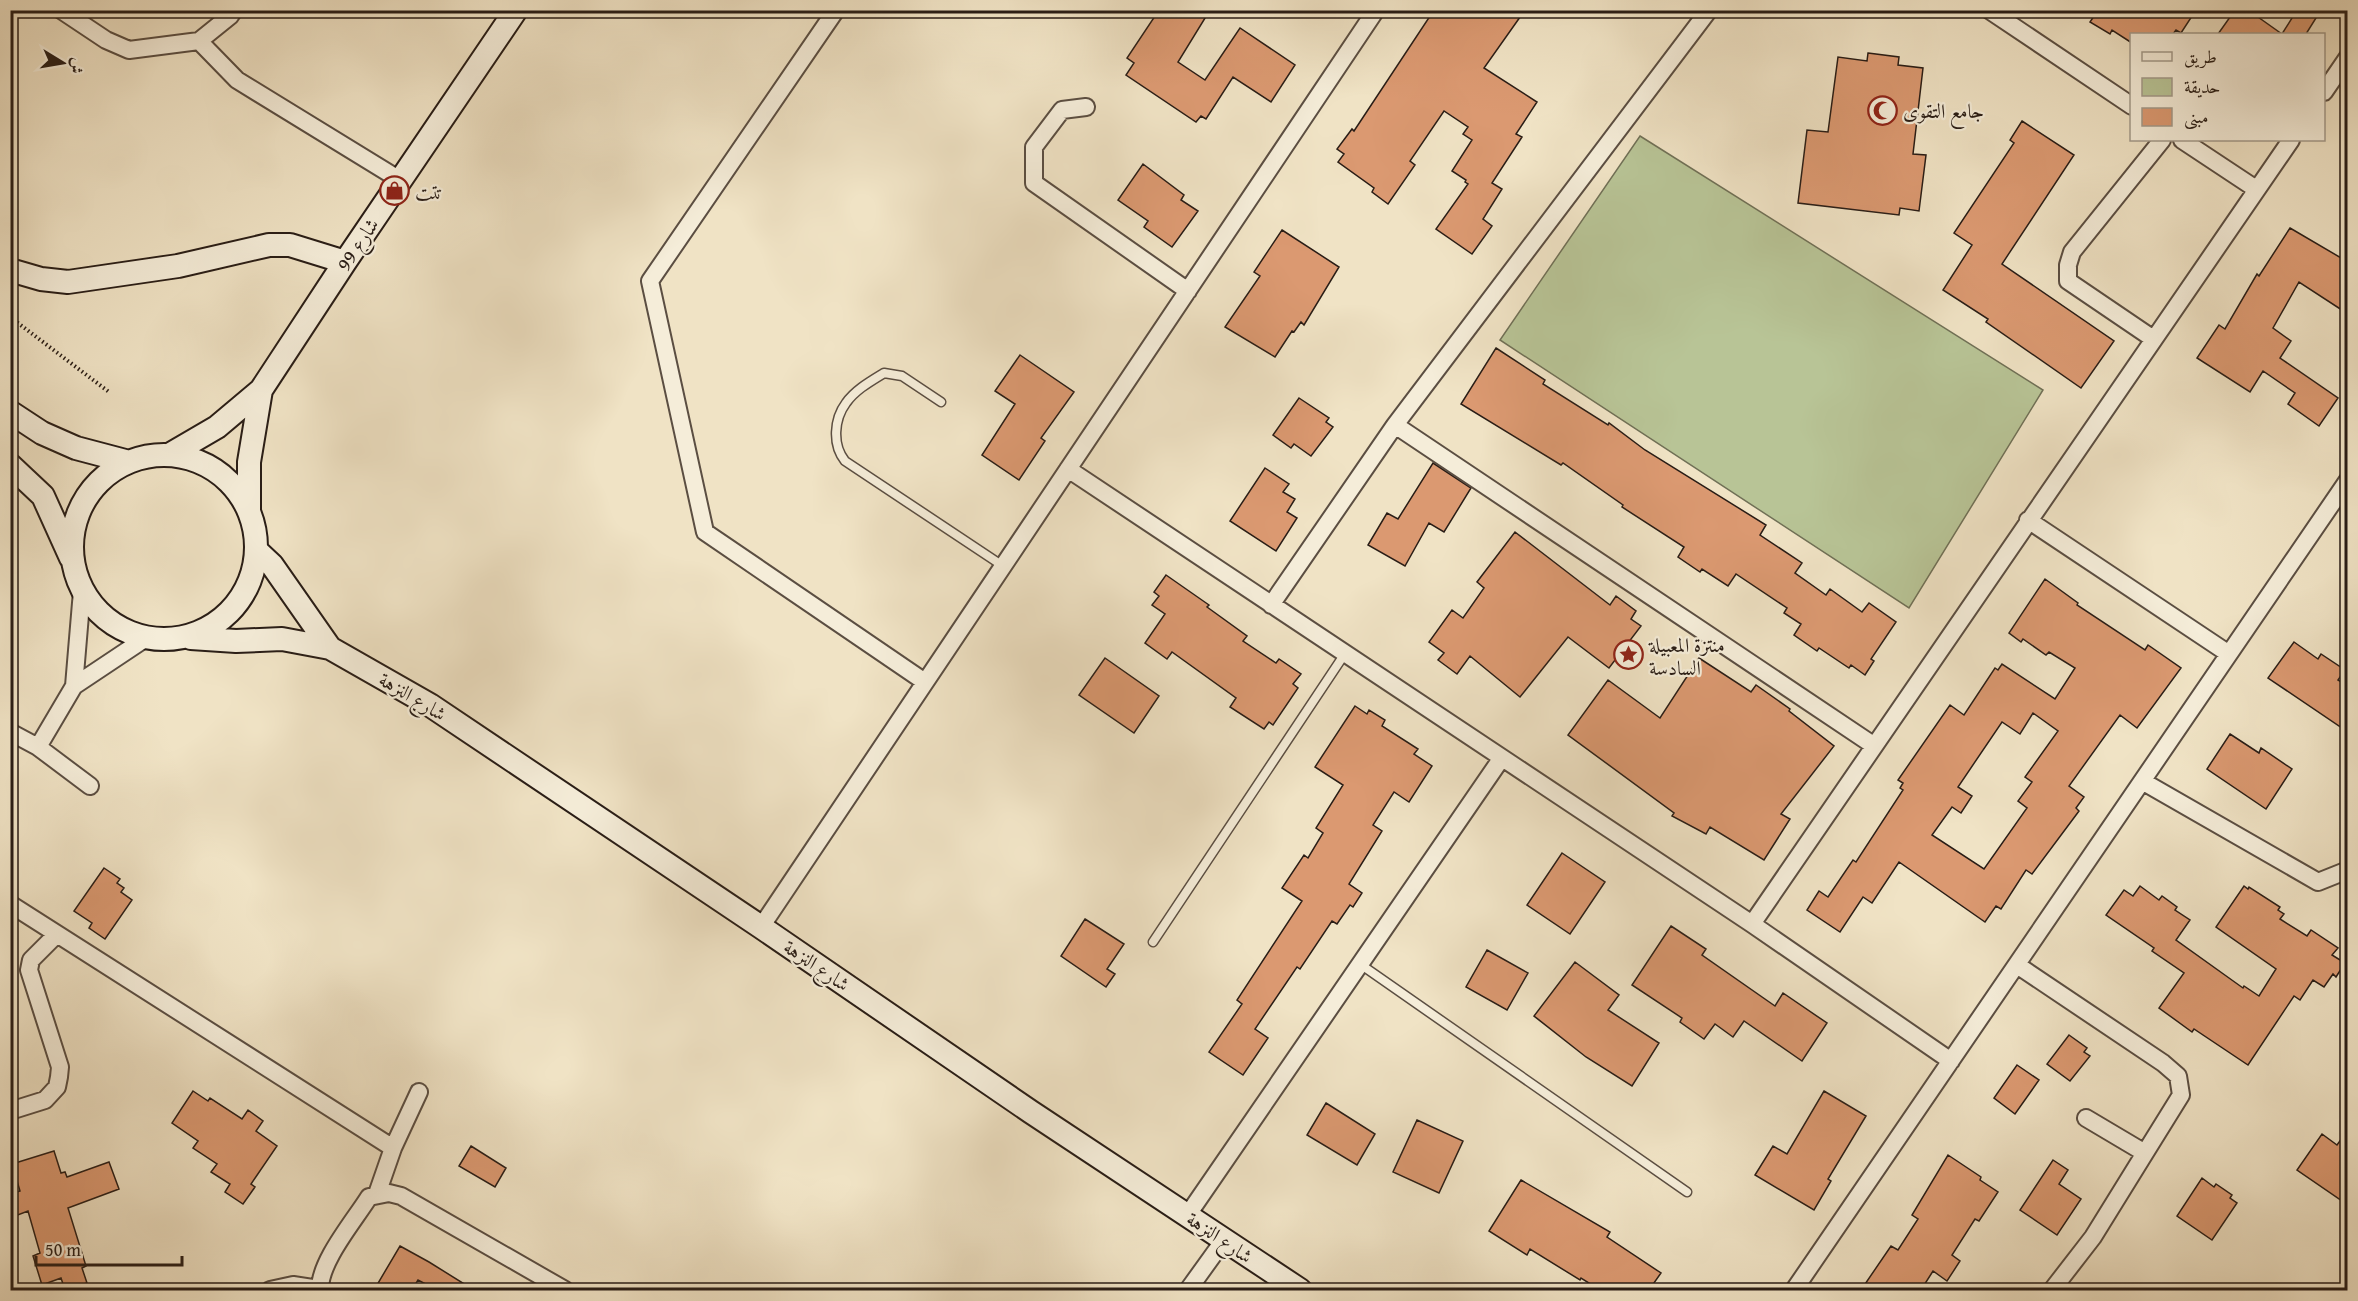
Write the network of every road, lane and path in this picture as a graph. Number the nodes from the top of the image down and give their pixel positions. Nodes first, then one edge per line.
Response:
1 (61, 10) edge
2 (234, 10) edge
3 (516, 10) edge
4 (836, 10) edge
5 (1709, 10) edge
6 (1989, 10) edge
7 (1373, 12) edge
8 (200, 41) junction
9 (2348, 57) edge
10 (2325, 91) edge
11 (2130, 105) edge
12 (1086, 107) dead end
13 (2161, 141) edge
14 (2184, 141) edge
15 (2290, 141) edge
16 (400, 180) junction
17 (2256, 189) junction
18 (345, 262) junction
19 (10, 270) edge
20 (1188, 291) junction
21 (10, 317) edge
22 (2152, 339) junction
23 (261, 390) junction
24 (109, 392) dead end
25 (941, 402) dead end
26 (10, 412) edge
27 (1395, 425) junction
28 (169, 455) junction
29 (129, 462) junction
30 (10, 465) edge
31 (1068, 469) junction
32 (2348, 480) edge
33 (249, 510) junction
34 (2028, 520) junction
35 (256, 550) junction
36 (73, 562) junction
37 (1003, 566) junction
38 (82, 591) junction
39 (1271, 605) junction
40 (149, 636) junction
41 (186, 638) junction
42 (330, 648) junction
43 (2229, 654) junction
44 (1344, 655) junction
45 (925, 682) junction
46 (74, 686) junction
47 (10, 732) edge
48 (1873, 745) junction
49 (38, 747) junction
50 (1501, 759) junction
51 (2142, 781) junction
52 (90, 786) dead end
53 (2348, 870) edge
54 (10, 904) edge
55 (1752, 924) junction
56 (761, 927) junction
57 (57, 933) junction
58 (1153, 942) dead end
59 (1360, 964) junction
60 (2017, 964) junction
61 (1951, 1061) junction
62 (419, 1092) dead end
63 (10, 1111) edge
64 (2086, 1118) dead end
65 (393, 1149) junction
66 (2145, 1153) junction
67 (1687, 1192) dead end
68 (377, 1194) junction
69 (1187, 1216) junction
70 (1224, 1240) junction
71 (270, 1290) edge
72 (319, 1290) edge
73 (565, 1290) edge
74 (1188, 1290) edge
75 (1300, 1290) edge
76 (1794, 1290) edge
77 (2052, 1290) edge

1 - 8 street
2 - 8 street
3 - 16 main road, شارع 99
4 - 45 street
5 - 27 street
6 - 11 street
7 - 20 street
8 - 16 street
9 - 10 street
12 - 20 street
13 - 22 street
14 - 17 street
15 - 17 street
16 - 18 main road, شارع 99
17 - 22 street
18 - 19 main road
18 - 23 main road, شارع 99
20 - 31 street
21 - 24 path
22 - 34 street
23 - 28 main road, شارع 99
23 - 33 main road, شارع 99
25 - 37 lane
26 - 29 main road
27 - 39 street
27 - 48 street
28 - 29 main road
28 - 33 main road
29 - 36 main road
30 - 36 main road
31 - 37 street
31 - 39 street
32 - 43 street
33 - 35 main road
34 - 43 street
34 - 48 street
35 - 41 main road
35 - 42 main road, شارع النزهة
36 - 38 main road
37 - 45 street
38 - 40 main road
38 - 46 street
39 - 44 street
40 - 41 main road
40 - 46 street
41 - 42 main road, شارع النزهة
42 - 56 main road, شارع النزهة
43 - 51 street
44 - 50 street
44 - 58 lane
45 - 56 street
46 - 49 street
47 - 49 street
48 - 55 street
49 - 52 street
50 - 55 street
50 - 59 street
51 - 53 street
51 - 60 street
54 - 57 street
55 - 61 street
56 - 69 main road, شارع النزهة
57 - 63 street
57 - 65 street
59 - 67 lane
59 - 69 street
60 - 61 street
60 - 66 street
61 - 76 street
62 - 65 street
64 - 66 street
65 - 68 street
66 - 77 street
68 - 72 street
68 - 73 street
69 - 70 main road, شارع النزهة
70 - 74 street
70 - 75 main road, شارع النزهة
71 - 72 street

